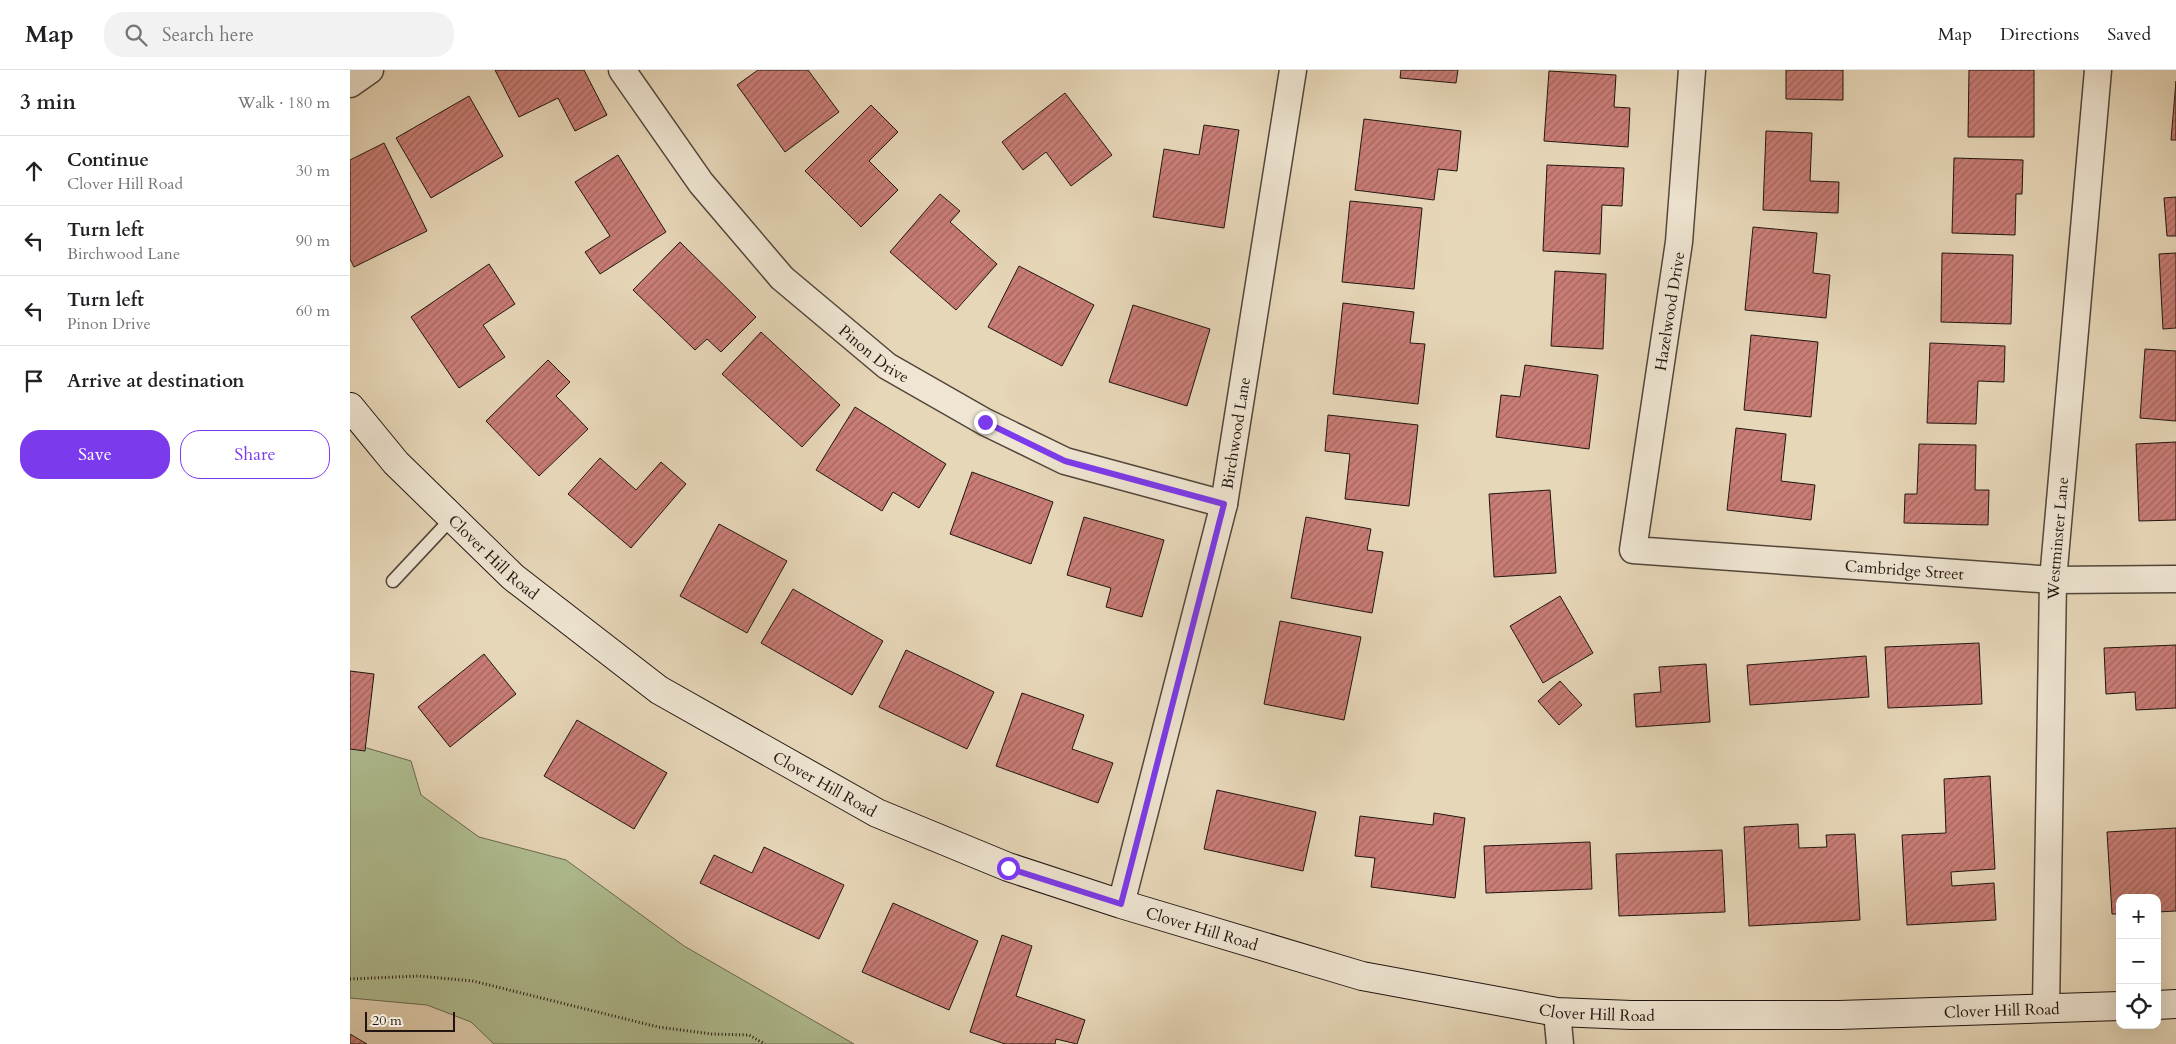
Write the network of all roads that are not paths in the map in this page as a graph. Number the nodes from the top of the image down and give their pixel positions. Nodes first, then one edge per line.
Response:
1 (370, 70) edge
2 (622, 70) edge
3 (1692, 70) edge
4 (2098, 70) edge
5 (1288, 71) edge
6 (350, 84) edge
7 (350, 406) edge
8 (1224, 504) junction
9 (452, 518) junction
10 (1633, 550) joint
11 (2176, 579) edge
12 (2053, 580) junction
13 (393, 581) dead end
14 (1121, 904) junction
15 (2176, 1004) edge
16 (2161, 1005) edge
17 (2116, 1006) edge
18 (2046, 1008) junction
19 (1557, 1012) junction
20 (1560, 1044) edge

1 - 6 street
2 - 8 street, Pinon Drive
3 - 10 street, Hazelwood Drive
4 - 12 street, Westminster Lane
5 - 8 street, Birchwood Lane
7 - 9 street, Clover Hill Road
8 - 14 street, Birchwood Lane
9 - 13 lane
9 - 14 street, Clover Hill Road
10 - 12 street, Cambridge Street
11 - 12 street, Cambridge Street
12 - 18 street, Westminster Lane
14 - 19 street, Clover Hill Road
15 - 16 street
17 - 18 street, Clover Hill Road
18 - 19 street, Clover Hill Road
19 - 20 street

